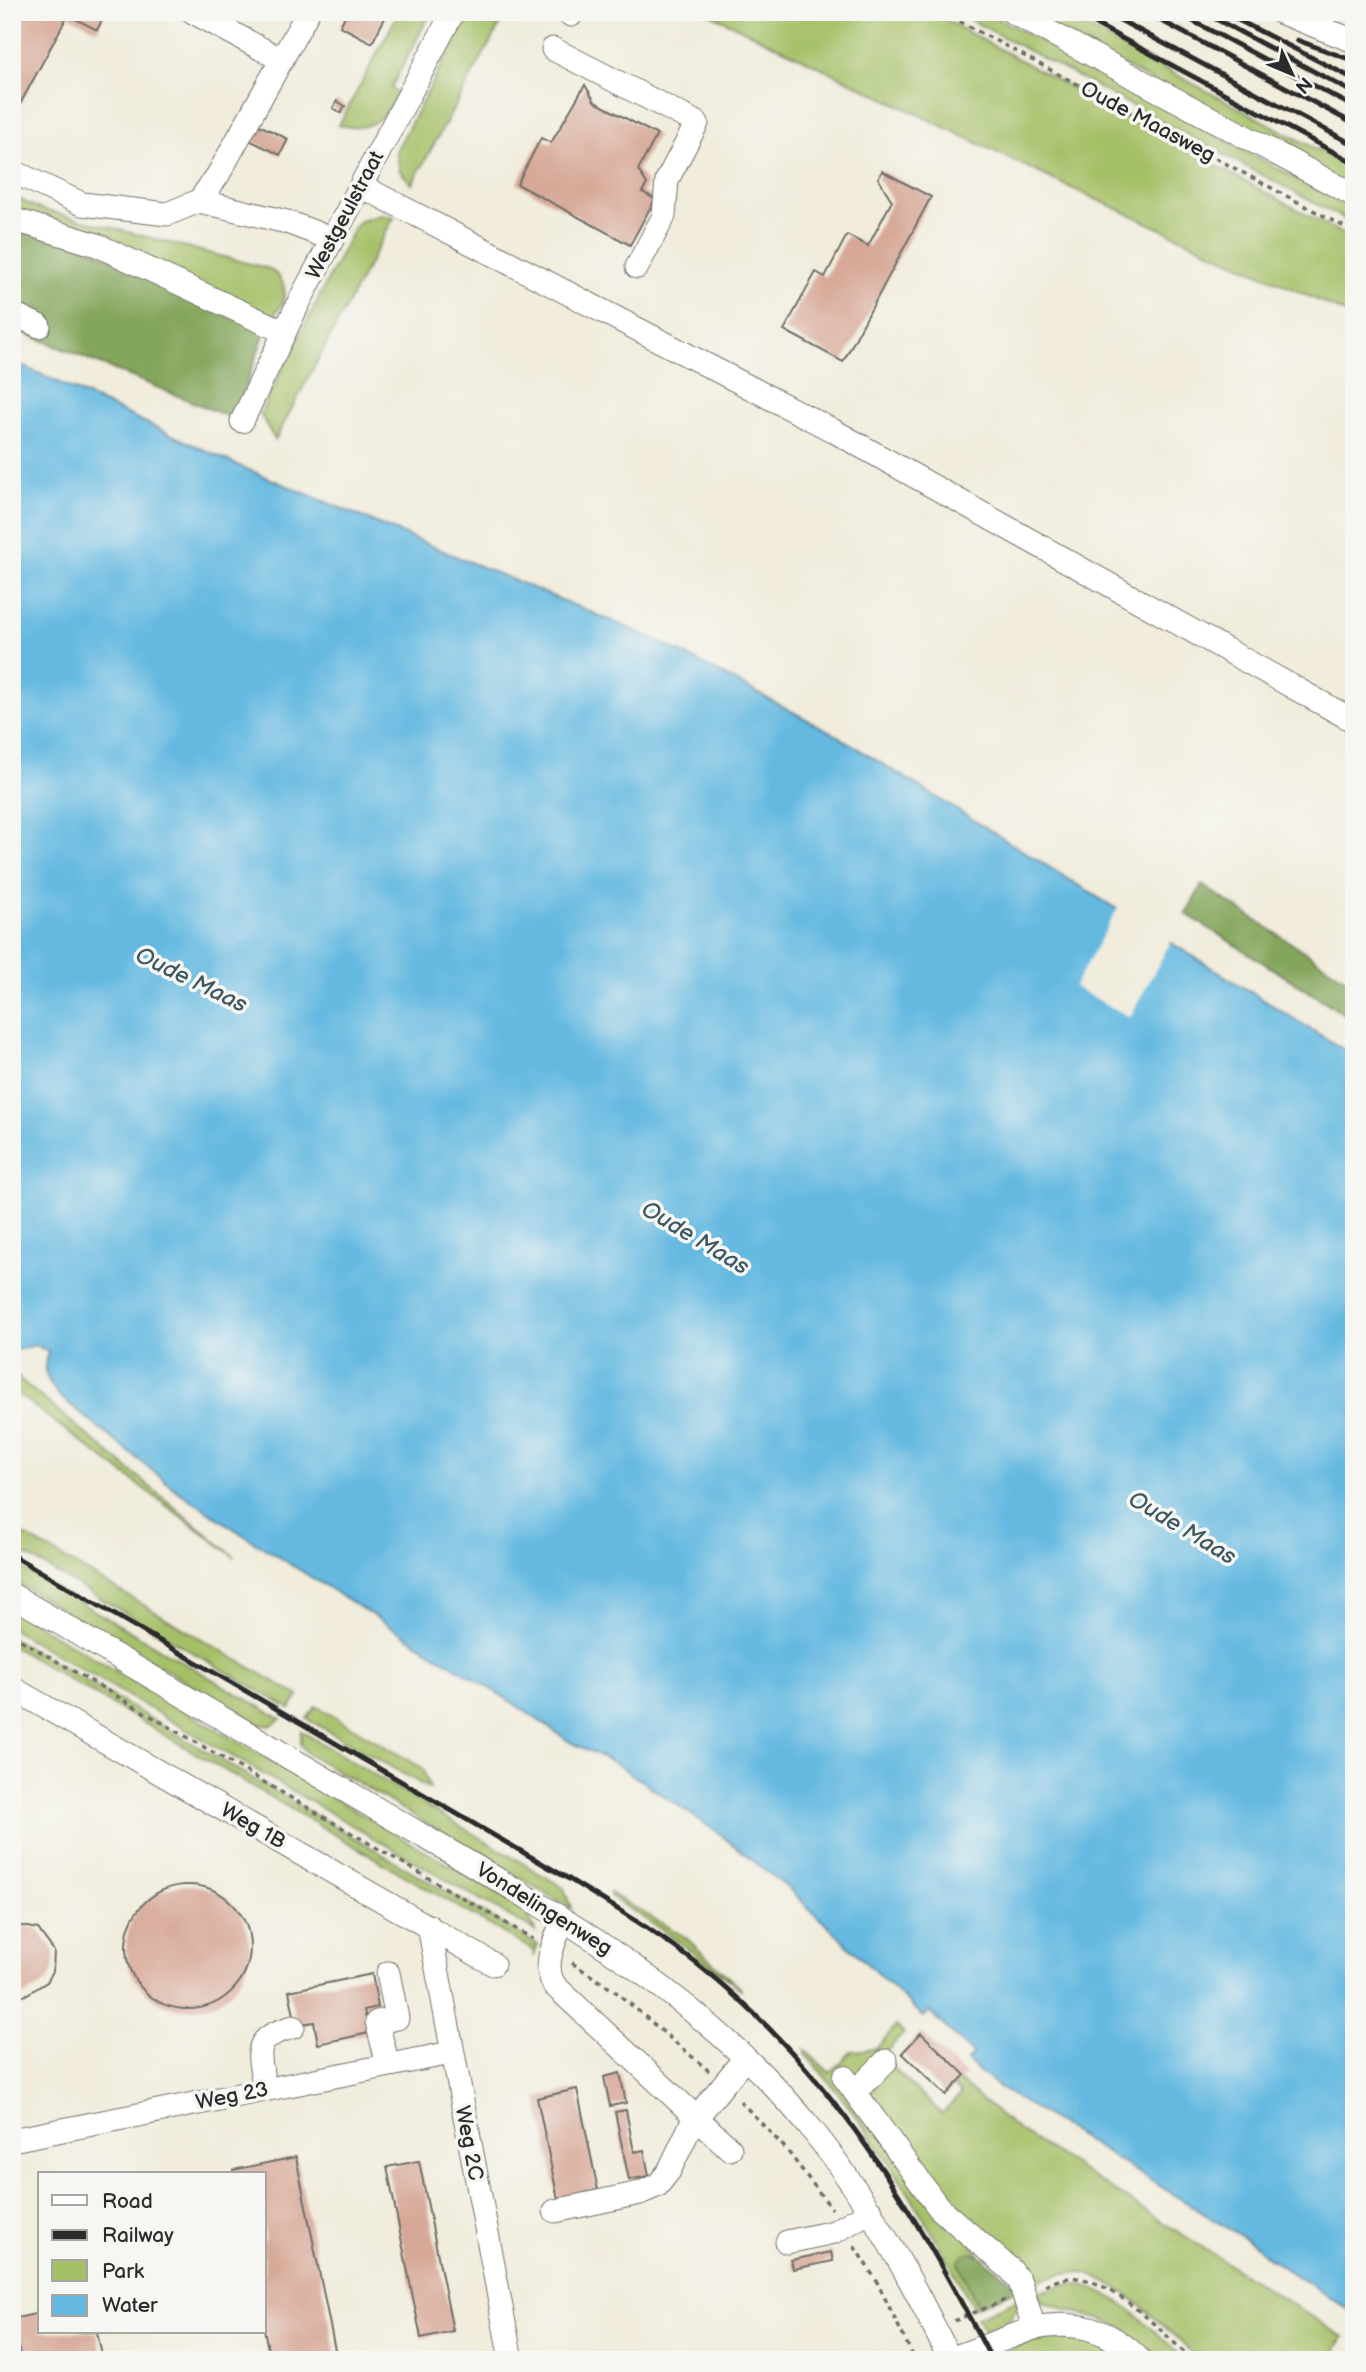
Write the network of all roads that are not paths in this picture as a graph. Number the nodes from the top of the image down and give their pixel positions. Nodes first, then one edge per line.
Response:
1 (193, 12) edge
2 (308, 12) edge
3 (453, 12) edge
4 (1012, 12) edge
5 (1280, 12) edge
6 (1352, 36) edge
7 (553, 49) dead end
8 (282, 60) junction
9 (12, 171) edge
10 (361, 186) junction
11 (1354, 195) edge
12 (198, 201) junction
13 (12, 219) edge
14 (332, 239) junction
15 (637, 267) dead end
16 (12, 313) edge
17 (39, 326) dead end
18 (285, 332) junction
19 (242, 421) dead end
20 (1354, 721) edge
21 (12, 1595) edge
22 (12, 1688) edge
23 (563, 1920) junction
24 (429, 1926) junction
25 (493, 1964) dead end
26 (388, 1973) dead end
27 (293, 2027) dead end
28 (451, 2053) junction
29 (744, 2058) junction
30 (886, 2061) dead end
31 (388, 2065) junction
32 (265, 2089) junction
33 (696, 2117) junction
34 (12, 2140) edge
35 (730, 2149) dead end
36 (555, 2211) dead end
37 (871, 2211) junction
38 (787, 2242) dead end
39 (1034, 2328) junction
40 (511, 2360) edge
41 (950, 2360) edge
42 (1140, 2360) edge

1 - 8 street
2 - 8 street
3 - 10 street, Westgeulstraat
4 - 11 street, Oude Maasweg
5 - 6 street
7 - 15 street
8 - 12 street
9 - 12 street
10 - 14 street, Westgeulstraat
10 - 20 street
12 - 14 street
13 - 18 street
14 - 18 street, Westgeulstraat
16 - 17 street
18 - 19 street, Westgeulstraat
21 - 23 street, Vondelingenweg
22 - 24 street, Weg 1B
23 - 29 street, Vondelingenweg
23 - 33 street
24 - 25 street, Weg 1B
24 - 28 street, Weg 2C
26 - 31 street
27 - 32 street
28 - 31 street, Weg 23
28 - 40 street, Weg 2C
29 - 33 street
29 - 37 street, Vondelingenweg
30 - 39 street
31 - 32 street, Weg 23
32 - 34 street, Weg 23
33 - 35 street
33 - 36 street
37 - 38 street
37 - 41 street, Vondelingenweg
39 - 41 street
39 - 42 street

